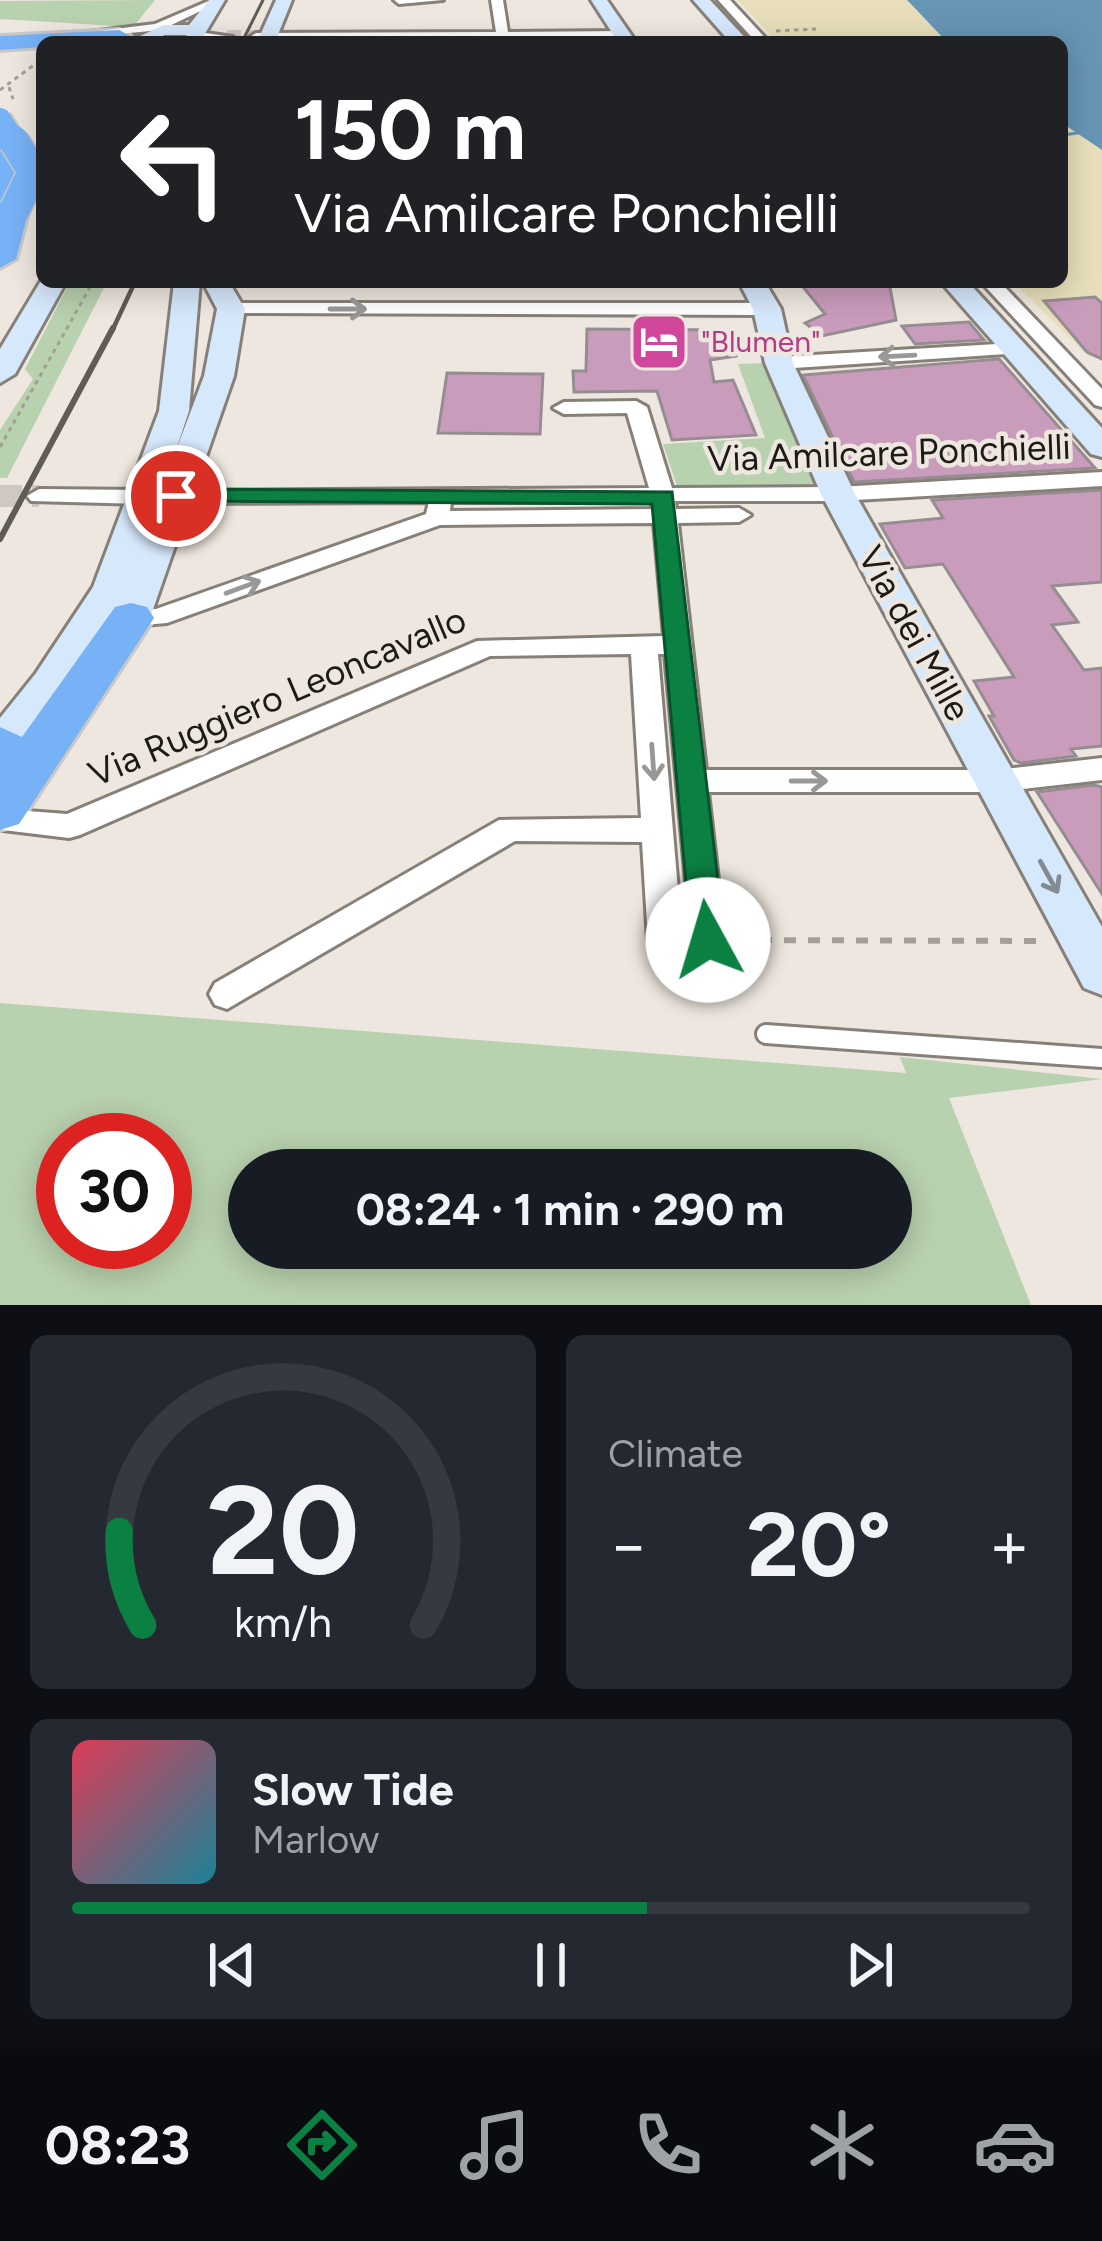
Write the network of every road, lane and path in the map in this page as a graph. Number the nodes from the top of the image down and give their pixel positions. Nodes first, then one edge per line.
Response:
1 (284, 0) edge
2 (437, 0) edge
3 (497, 0) edge
4 (599, 0) edge
5 (701, 0) edge
6 (724, 0) edge
7 (214, 1) edge
8 (399, 1) edge
9 (816, 28) dead end
10 (502, 35) junction
11 (110, 36) edge
12 (153, 36) edge
13 (194, 36) edge
14 (265, 36) edge
15 (391, 36) joint
16 (543, 36) edge
17 (625, 36) edge
18 (746, 36) edge
19 (36, 50) edge
20 (36, 52) edge
21 (36, 54) edge
22 (36, 54) edge
23 (1, 57) edge
24 (0, 119) edge
25 (36, 151) edge
26 (0, 153) edge
27 (9, 195) edge
28 (0, 259) edge
29 (50, 288) edge
30 (90, 288) edge
31 (186, 288) edge
32 (219, 288) edge
33 (959, 288) edge
34 (996, 288) edge
35 (759, 296) edge
36 (231, 310) junction
37 (1014, 350) junction
38 (779, 363) junction
39 (0, 374) edge
40 (177, 376) junction
41 (219, 376) junction
42 (1102, 401) edge
43 (564, 408) dead end
44 (0, 447) edge
45 (1102, 447) edge
46 (1102, 479) edge
47 (39, 496) tunnel mouth
48 (159, 496) junction
49 (842, 503) junction
50 (664, 507) junction
51 (439, 508) junction
52 (121, 603) junction
53 (644, 645) junction
54 (679, 645) junction
55 (0, 746) edge
56 (1102, 769) edge
57 (692, 781) junction
58 (996, 781) junction
59 (7, 816) edge
60 (658, 830) junction
61 (708, 940) junction
62 (1093, 957) edge
63 (227, 994) dead end
64 (766, 1034) dead end
65 (1102, 1058) edge

1 - 14 street
2 - 8 street
3 - 10 street
4 - 17 street
5 - 18 street
6 - 18 street
7 - 11 street
7 - 12 street
7 - 13 street
8 - 15 street
9 - 18 path
10 - 15 street
10 - 16 street
12 - 13 street
19 - 23 street
20 - 23 highway
21 - 23 highway
22 - 23 path
24 - 27 highway, bridge
25 - 26 lane
26 - 27 highway
27 - 28 highway
29 - 39 street
30 - 44 path
31 - 40 street
32 - 36 street
33 - 37 street
34 - 42 street
36 -> 35 street
35 - 38 street, Via dei Mille
36 - 41 street
37 -> 38 street
37 - 45 street
38 - 49 street, Via dei Mille
40 - 41 street
40 - 48 street
41 - 48 street
43 - 50 street
46 - 49 street, Via Amilcare Ponchielli
47 - 48 street, Via Amilcare Ponchielli
48 - 51 street, Via Amilcare Ponchielli
48 - 52 street
49 - 50 street, Via Amilcare Ponchielli
49 - 58 street, Via dei Mille
50 - 51 street, Via Amilcare Ponchielli
50 - 54 street
52 -> 51 street
52 - 55 street
52 - 59 highway
53 - 54 street, Via Ruggiero Leoncavallo
53 - 59 street, Via Ruggiero Leoncavallo
53 -> 60 street
54 - 57 street
56 - 58 street
57 -> 58 street
57 - 61 street
58 -> 62 street, Via dei Mille
60 - 61 street
60 - 63 street
61 - 62 path
64 - 65 lane

